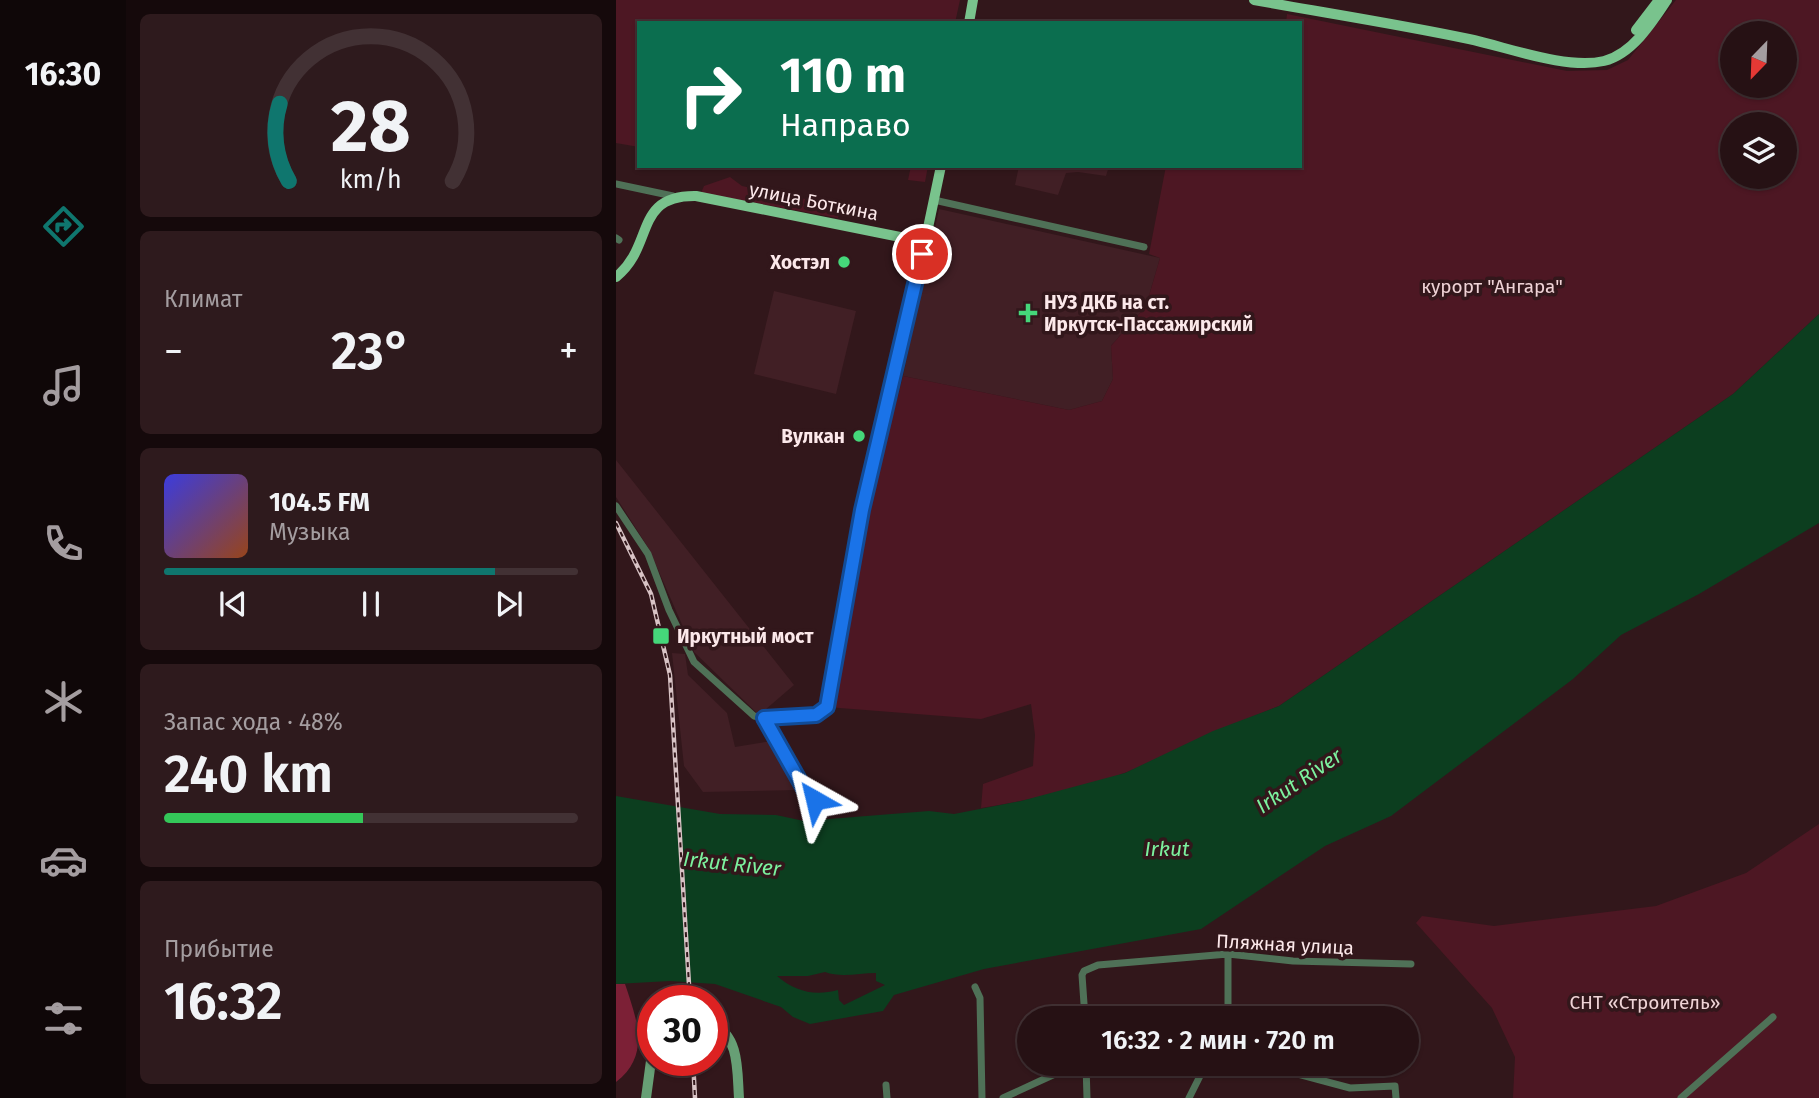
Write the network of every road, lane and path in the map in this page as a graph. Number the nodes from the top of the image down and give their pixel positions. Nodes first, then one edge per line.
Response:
1 (973, 0) edge
2 (1254, 0) edge
3 (1659, 0) edge
4 (1667, 0) edge
5 (969, 21) edge
6 (1539, 55) junction
7 (941, 168) edge
8 (616, 184) edge
9 (673, 196) junction
10 (934, 200) junction
11 (925, 242) junction
12 (1144, 247) dead end
13 (628, 263) junction
14 (616, 271) edge
15 (616, 277) edge
16 (616, 506) edge
17 (764, 718) junction
18 (815, 800) dead end
19 (1228, 954) junction
20 (1411, 964) dead end
21 (975, 988) dead end
22 (1083, 1006) edge
23 (1228, 1006) edge
24 (1773, 1017) dead end
25 (728, 1037) edge
26 (649, 1076) edge
27 (1051, 1076) edge
28 (1086, 1076) edge
29 (1200, 1076) edge
30 (1305, 1076) edge
31 (886, 1085) dead end
32 (646, 1098) edge
33 (739, 1098) edge
34 (887, 1098) edge
35 (982, 1098) edge
36 (1003, 1098) edge
37 (1087, 1098) edge
38 (1189, 1098) edge
39 (1396, 1098) edge
40 (1681, 1098) edge

1 - 5 main road
2 - 6 main road
3 - 6 main road
4 - 6 main road
7 - 10 main road
8 - 9 street
9 - 11 main road, улица Боткина
9 - 13 main road
10 - 11 main road
10 - 12 street
11 - 17 street
13 - 14 main road
13 - 15 main road
16 - 17 street
17 - 18 street
19 - 20 street, Пляжная улица
19 - 22 street, Пляжная улица
19 - 23 street
21 - 35 street
24 - 40 street
25 - 33 street
26 - 32 street
27 - 36 street
28 - 37 street
29 - 38 street
30 - 39 street
31 - 34 street

